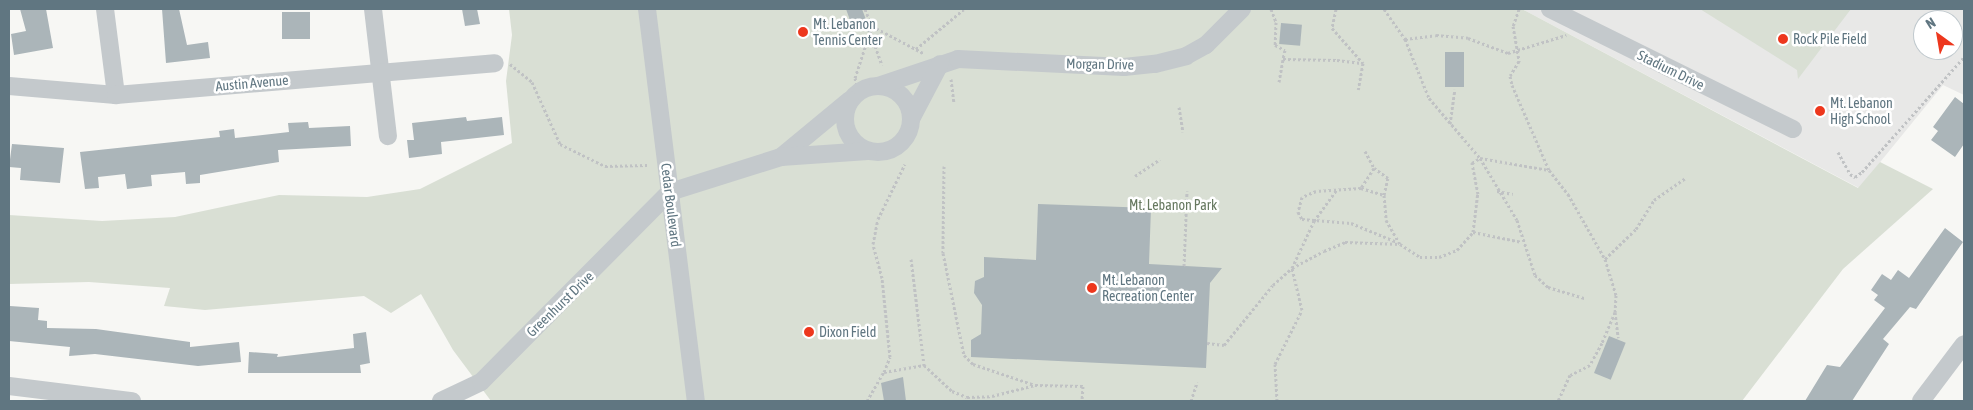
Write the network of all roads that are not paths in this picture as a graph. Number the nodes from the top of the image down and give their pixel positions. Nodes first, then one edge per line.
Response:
1 (105, 9) edge
2 (373, 9) edge
3 (647, 9) edge
4 (1242, 9) edge
5 (1550, 9) edge
6 (494, 63) road end
7 (941, 66) junction
8 (378, 72) junction
9 (9, 86) edge
10 (878, 86) junction
11 (116, 95) junction
12 (856, 95) junction
13 (911, 119) junction
14 (1793, 129) dead end
15 (388, 136) dead end
16 (868, 151) junction
17 (781, 157) junction
18 (670, 192) junction
19 (1964, 344) edge
20 (481, 382) junction
21 (9, 386) edge
22 (132, 401) edge
23 (441, 401) edge
24 (473, 401) edge
25 (696, 401) edge
26 (1921, 401) edge

1 - 11 street
2 - 8 street
3 - 18 street, Cedar Boulevard
4 - 7 street, Morgan Drive
5 - 14 street, Stadium Drive
6 - 8 street, Austin Avenue
7 - 10 street, Morgan Drive
7 - 13 street
8 - 11 street, Austin Avenue
8 - 15 street
9 - 11 street, Austin Avenue
10 - 12 street
10 - 13 street
12 - 16 street
12 - 17 street
13 - 16 street
16 - 17 street
17 - 18 street
18 - 20 street, Greenhurst Drive
18 - 25 street, Cedar Boulevard
19 - 26 street
20 - 23 street, Greenhurst Drive
20 - 24 street
21 - 22 street

